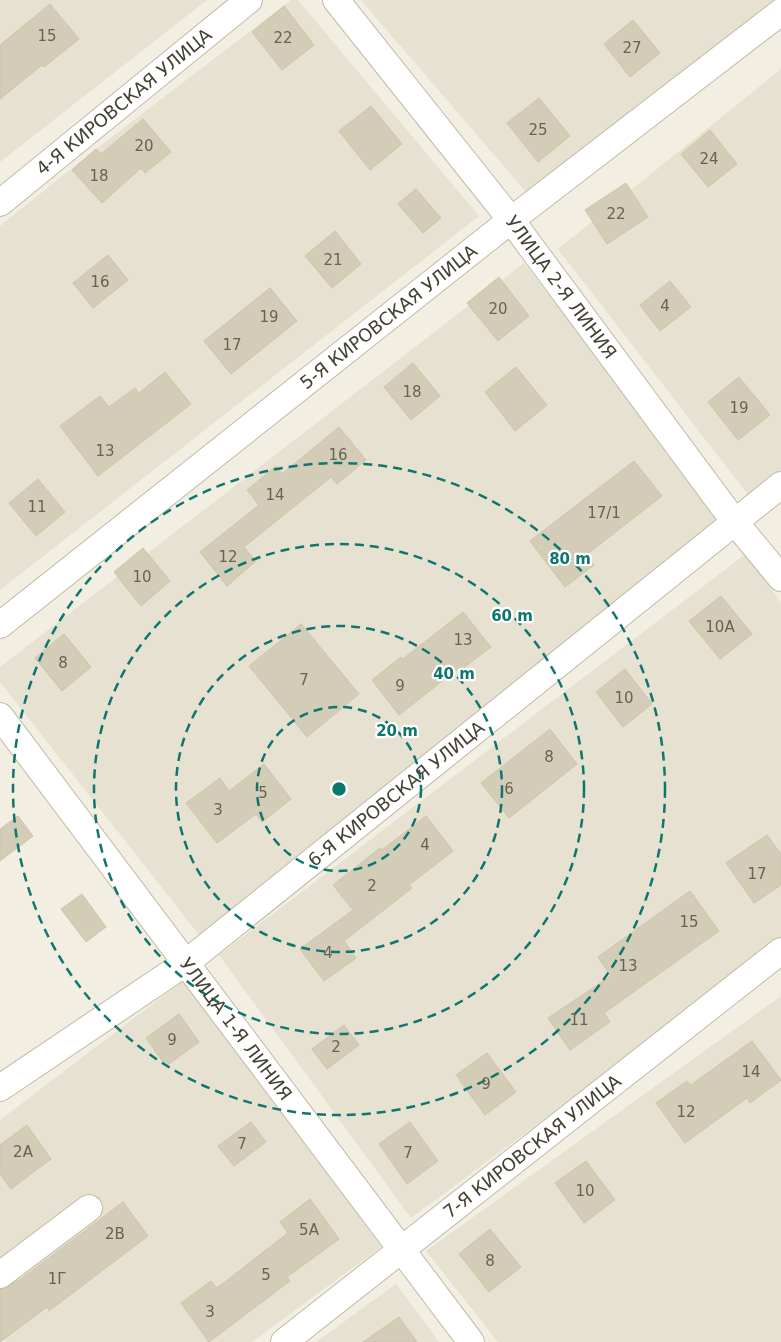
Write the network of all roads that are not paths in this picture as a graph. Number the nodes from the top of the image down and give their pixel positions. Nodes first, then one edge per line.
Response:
1 (249, 0) edge
2 (336, 0) edge
3 (781, 12) edge
4 (0, 203) edge
5 (511, 220) junction
6 (781, 485) edge
7 (734, 521) junction
8 (781, 578) edge
9 (0, 625) edge
10 (0, 716) edge
11 (781, 951) edge
12 (187, 962) junction
13 (0, 1088) edge
14 (90, 1208) dead end
15 (403, 1249) junction
16 (0, 1275) edge
17 (284, 1342) edge
18 (471, 1342) edge

1 - 4 street, 4-Я КИРОВСКАЯ УЛИЦА
2 - 5 street, УЛИЦА 2-Я ЛИНИЯ
3 - 5 street, 5-Я КИРОВСКАЯ УЛИЦА
5 - 7 street, УЛИЦА 2-Я ЛИНИЯ
5 - 9 street, 5-Я КИРОВСКАЯ УЛИЦА
6 - 7 street, 6-Я КИРОВСКАЯ УЛИЦА
7 - 8 street, УЛИЦА 2-Я ЛИНИЯ
7 - 12 street, 6-Я КИРОВСКАЯ УЛИЦА
10 - 12 street, УЛИЦА 1-Я ЛИНИЯ
11 - 15 street, 7-Я КИРОВСКАЯ УЛИЦА
12 - 13 street, 6-Я КИРОВСКАЯ УЛИЦА
12 - 15 street, УЛИЦА 1-Я ЛИНИЯ
14 - 16 street
15 - 17 street, 7-Я КИРОВСКАЯ УЛИЦА
15 - 18 street, УЛИЦА 1-Я ЛИНИЯ

